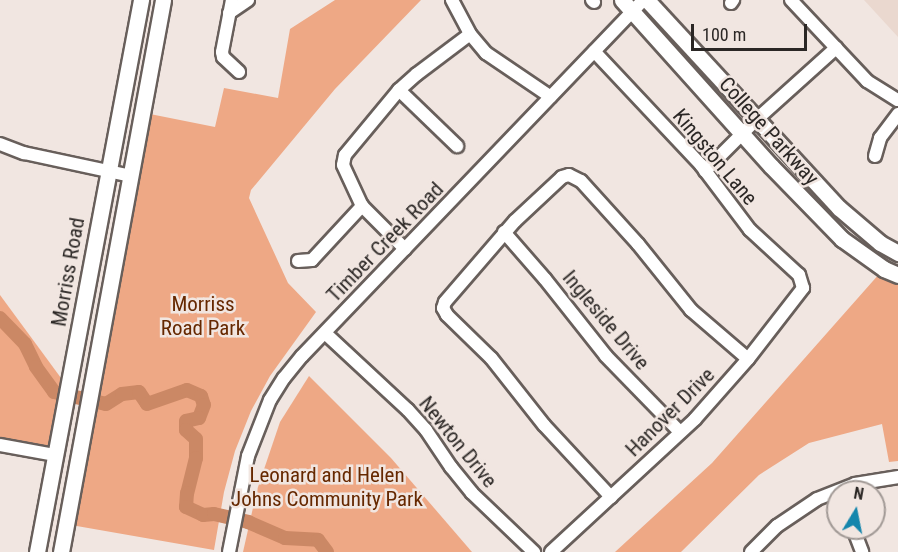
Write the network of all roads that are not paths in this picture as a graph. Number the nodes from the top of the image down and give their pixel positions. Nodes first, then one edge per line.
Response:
1 (141, 0) edge
2 (163, 0) edge
3 (232, 0) edge
4 (248, 0) edge
5 (452, 0) edge
6 (645, 0) edge
7 (791, 0) edge
8 (627, 6) edge
9 (229, 13) junction
10 (470, 34) junction
11 (836, 48) junction
12 (594, 51) junction
13 (239, 72) dead end
14 (399, 90) junction
15 (551, 97) junction
16 (898, 100) edge
17 (898, 114) edge
18 (756, 120) junction
19 (743, 134) junction
20 (0, 144) edge
21 (457, 146) dead end
22 (874, 156) dead end
23 (107, 171) junction
24 (705, 171) junction
25 (130, 176) junction
26 (362, 206) junction
27 (504, 232) junction
28 (405, 249) junction
29 (898, 253) edge
30 (297, 261) dead end
31 (898, 275) edge
32 (803, 288) joint
33 (325, 333) junction
34 (748, 359) junction
35 (680, 432) junction
36 (0, 445) edge
37 (55, 455) junction
38 (826, 496) edge
39 (611, 497) junction
40 (230, 547) edge
41 (37, 552) edge
42 (61, 552) edge
43 (534, 552) edge
44 (551, 552) edge
45 (751, 552) edge

1 - 23 main road, Morriss Road
2 - 25 main road
3 - 9 street
4 - 9 street
5 - 10 street
6 - 8 street, Timber Creek Road
6 - 18 main road, College Parkway
7 - 11 street
8 - 12 street, Timber Creek Road
8 - 19 main road, College Parkway
9 - 13 street
10 - 14 street
10 - 15 street
11 - 16 street
11 - 18 street
12 - 15 street, Timber Creek Road
12 - 24 street, Kingston Lane
14 - 21 street
14 - 26 street
15 - 28 street, Timber Creek Road
17 - 22 street
18 - 19 street
18 - 29 main road, College Parkway
19 - 24 street
19 - 31 main road, College Parkway
20 - 23 street
23 - 25 street
23 - 37 main road, Morriss Road
24 - 32 street, Kingston Lane
25 - 42 main road
26 - 28 street
26 - 30 street
27 - 34 street
27 - 35 street, Ingleside Drive
27 - 39 street
28 - 33 street, Timber Creek Road
32 - 34 street, Hanover Drive
33 - 40 street, Timber Creek Road
33 - 43 street, Newton Drive
34 - 35 street, Hanover Drive
35 - 39 street, Hanover Drive
36 - 37 street
37 - 41 main road, Morriss Road
38 - 45 street
39 - 44 street, Hanover Drive

